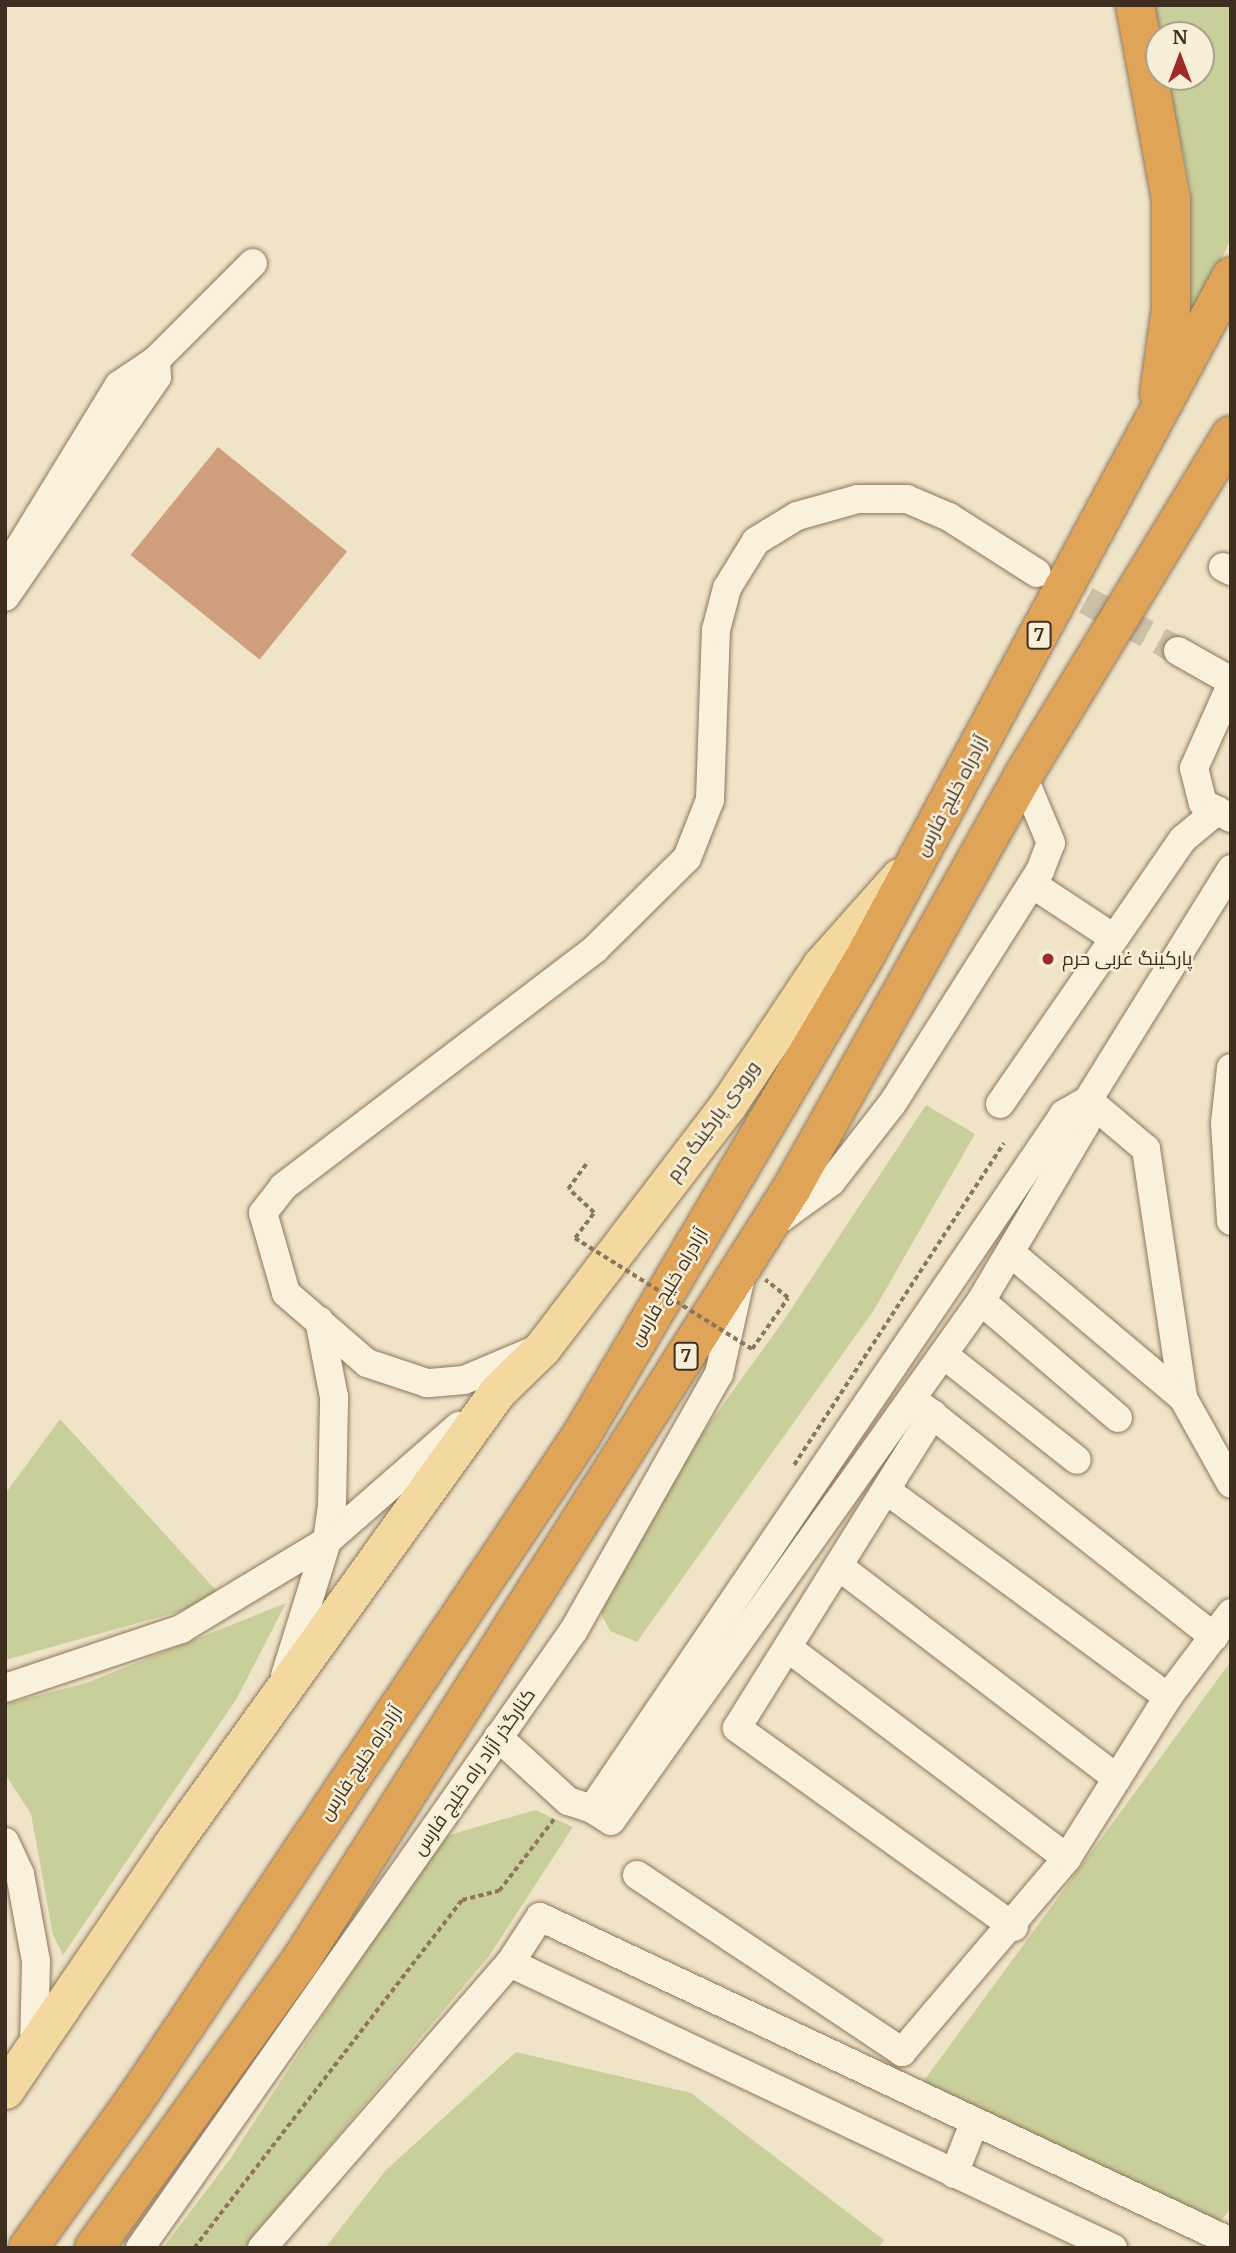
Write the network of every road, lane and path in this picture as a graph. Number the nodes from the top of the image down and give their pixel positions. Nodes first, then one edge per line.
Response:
1 (1135, 5) edge
2 (253, 263) dead end
3 (1231, 277) edge
4 (156, 360) junction
5 (1154, 423) junction
6 (1231, 435) edge
7 (5, 571) edge
8 (1037, 573) tunnel mouth
9 (5, 597) edge
10 (1178, 651) tunnel mouth
11 (1231, 683) edge
12 (1023, 776) junction
13 (1224, 814) edge
14 (925, 847) junction
15 (1231, 869) edge
16 (1032, 884) junction
17 (1114, 938) junction
18 (1231, 1068) edge
19 (1088, 1100) junction
20 (1000, 1104) dead end
21 (1004, 1143) dead end
22 (588, 1161) dead end
23 (1231, 1221) edge
24 (766, 1230) junction
25 (1012, 1254) junction
26 (744, 1264) junction
27 (789, 1298) dead end
28 (981, 1301) junction
29 (319, 1320) junction
30 (542, 1348) junction
31 (944, 1355) junction
32 (497, 1392) junction
33 (1183, 1398) junction
34 (924, 1407) junction
35 (1118, 1418) dead end
36 (1077, 1460) dead end
37 (786, 1477) dead end
38 (1231, 1484) edge
39 (886, 1490) junction
40 (327, 1541) junction
41 (841, 1568) junction
42 (1231, 1613) edge
43 (1214, 1637) junction
44 (788, 1648) junction
45 (5, 1688) edge
46 (1168, 1697) junction
47 (276, 1702) junction
48 (498, 1737) junction
49 (1117, 1779) junction
50 (580, 1805) junction
51 (5, 1842) edge
52 (1067, 1858) junction
53 (637, 1875) dead end
54 (1014, 1927) junction
55 (510, 1963) junction
56 (34, 2051) junction
57 (5, 2090) edge
58 (974, 2123) junction
59 (954, 2174) junction
60 (1231, 2242) edge
61 (28, 2248) edge
62 (94, 2248) edge
63 (140, 2248) edge
64 (194, 2248) edge
65 (262, 2248) edge
66 (1113, 2248) edge

1 - 5 highway
2 - 4 street
3 - 5 highway, آزادراه خلیج فارس / 7
4 - 7 street
4 - 9 street
5 - 14 highway, آزادراه خلیج فارس / 7
6 - 12 highway, 7
8 - 29 street
10 - 11 street
11 - 13 street
12 - 16 street
12 - 24 highway, 7
13 - 17 street
14 - 30 main road, ورودی پارکینگ حرم
14 - 61 highway, آزادراه خلیج فارس / 7
15 - 19 street
16 - 17 street
16 - 24 street
17 - 20 street
18 - 23 street
19 - 25 street
19 - 33 street
19 - 50 street
21 - 37 path
22 - 27 path, bridge
24 - 26 highway, 7
25 - 28 street
25 - 33 street
26 - 48 street, کنارگذر آزاد راه خلیج فارس
26 - 62 highway, 7
28 - 31 street
28 - 35 street
29 - 30 street
29 - 40 street
30 - 32 main road, ورودی پارکینگ حرم
31 - 34 street
31 - 36 street
32 - 40 street
32 - 47 main road
33 - 38 street
34 - 39 street
34 - 43 street
34 - 50 street
39 - 41 street
39 - 46 street
40 - 45 street
40 - 47 street
41 - 44 street
41 - 49 street
42 - 43 street
43 - 46 street
44 - 52 street
44 - 54 street
46 - 49 street
47 - 56 main road
48 - 50 street
48 - 63 street, کنارگذر آزاد راه خلیج فارس
49 - 52 street
50 - 64 path
51 - 56 street
52 - 54 street
53 - 54 street
55 - 58 street
55 - 59 street
55 - 65 street
56 - 57 main road
58 - 59 street
58 - 60 street
59 - 66 street

